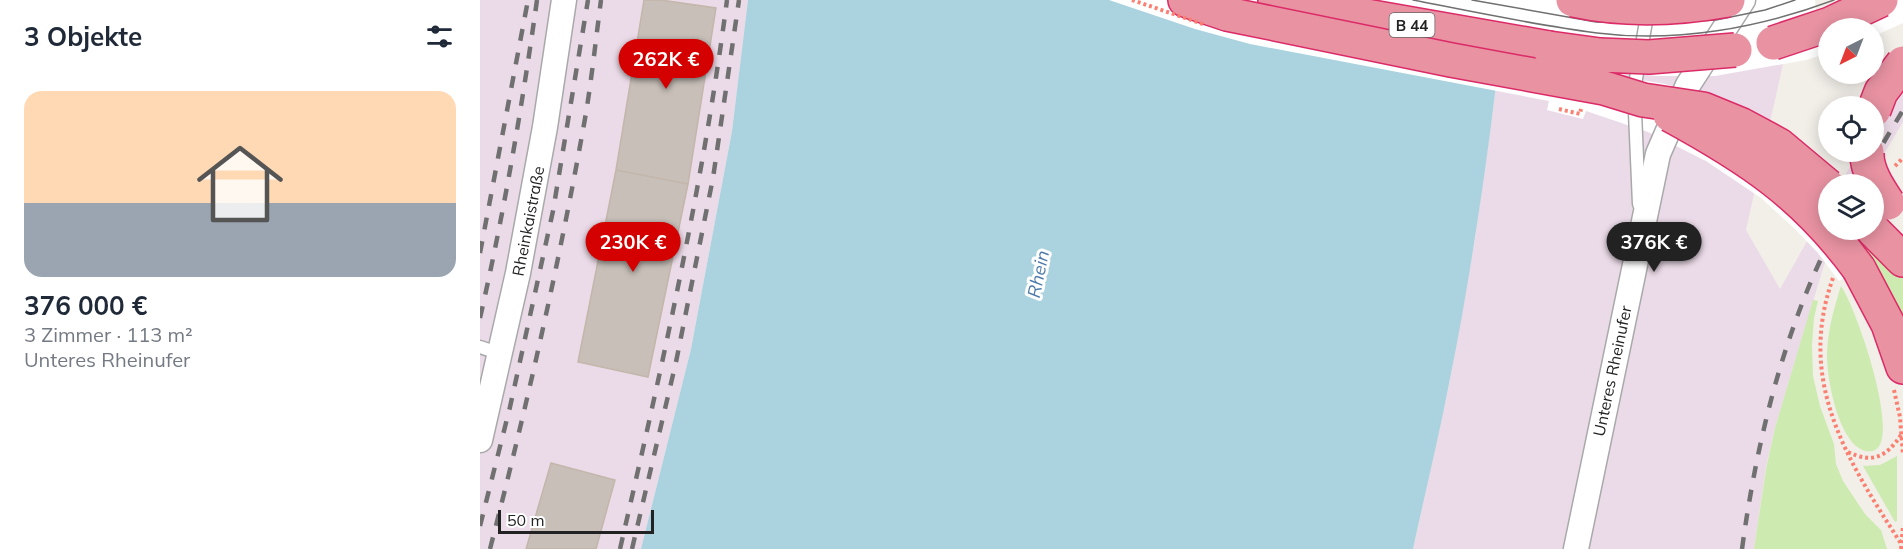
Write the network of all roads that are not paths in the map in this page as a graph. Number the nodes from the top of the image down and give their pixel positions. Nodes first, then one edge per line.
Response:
1 (564, 0) edge
2 (1185, 0) edge
3 (1275, 0) edge
4 (1573, 0) edge
5 (1649, 0) edge
6 (1728, 0) edge
7 (1743, 0) edge
8 (1881, 0) edge
9 (1903, 63) edge
10 (1879, 96) edge
11 (1643, 100) junction
12 (1818, 178) edge
13 (1884, 224) edge
14 (1640, 236) junction
15 (1903, 260) edge
16 (490, 351) edge
17 (1903, 368) edge
18 (480, 441) edge
19 (1576, 549) edge

1 - 16 street, Rheinkaistraße
2 - 11 highway, bridge
3 - 8 highway, B 44, bridge
4 - 6 highway, bridge
5 - 14 lane
7 - 14 street, Unteres Rheinufer
9 - 10 highway, bridge
11 - 12 highway, bridge
11 - 17 highway, bridge
13 - 15 highway
14 - 19 street, Unteres Rheinufer
16 - 18 street, Rheinkaistraße

